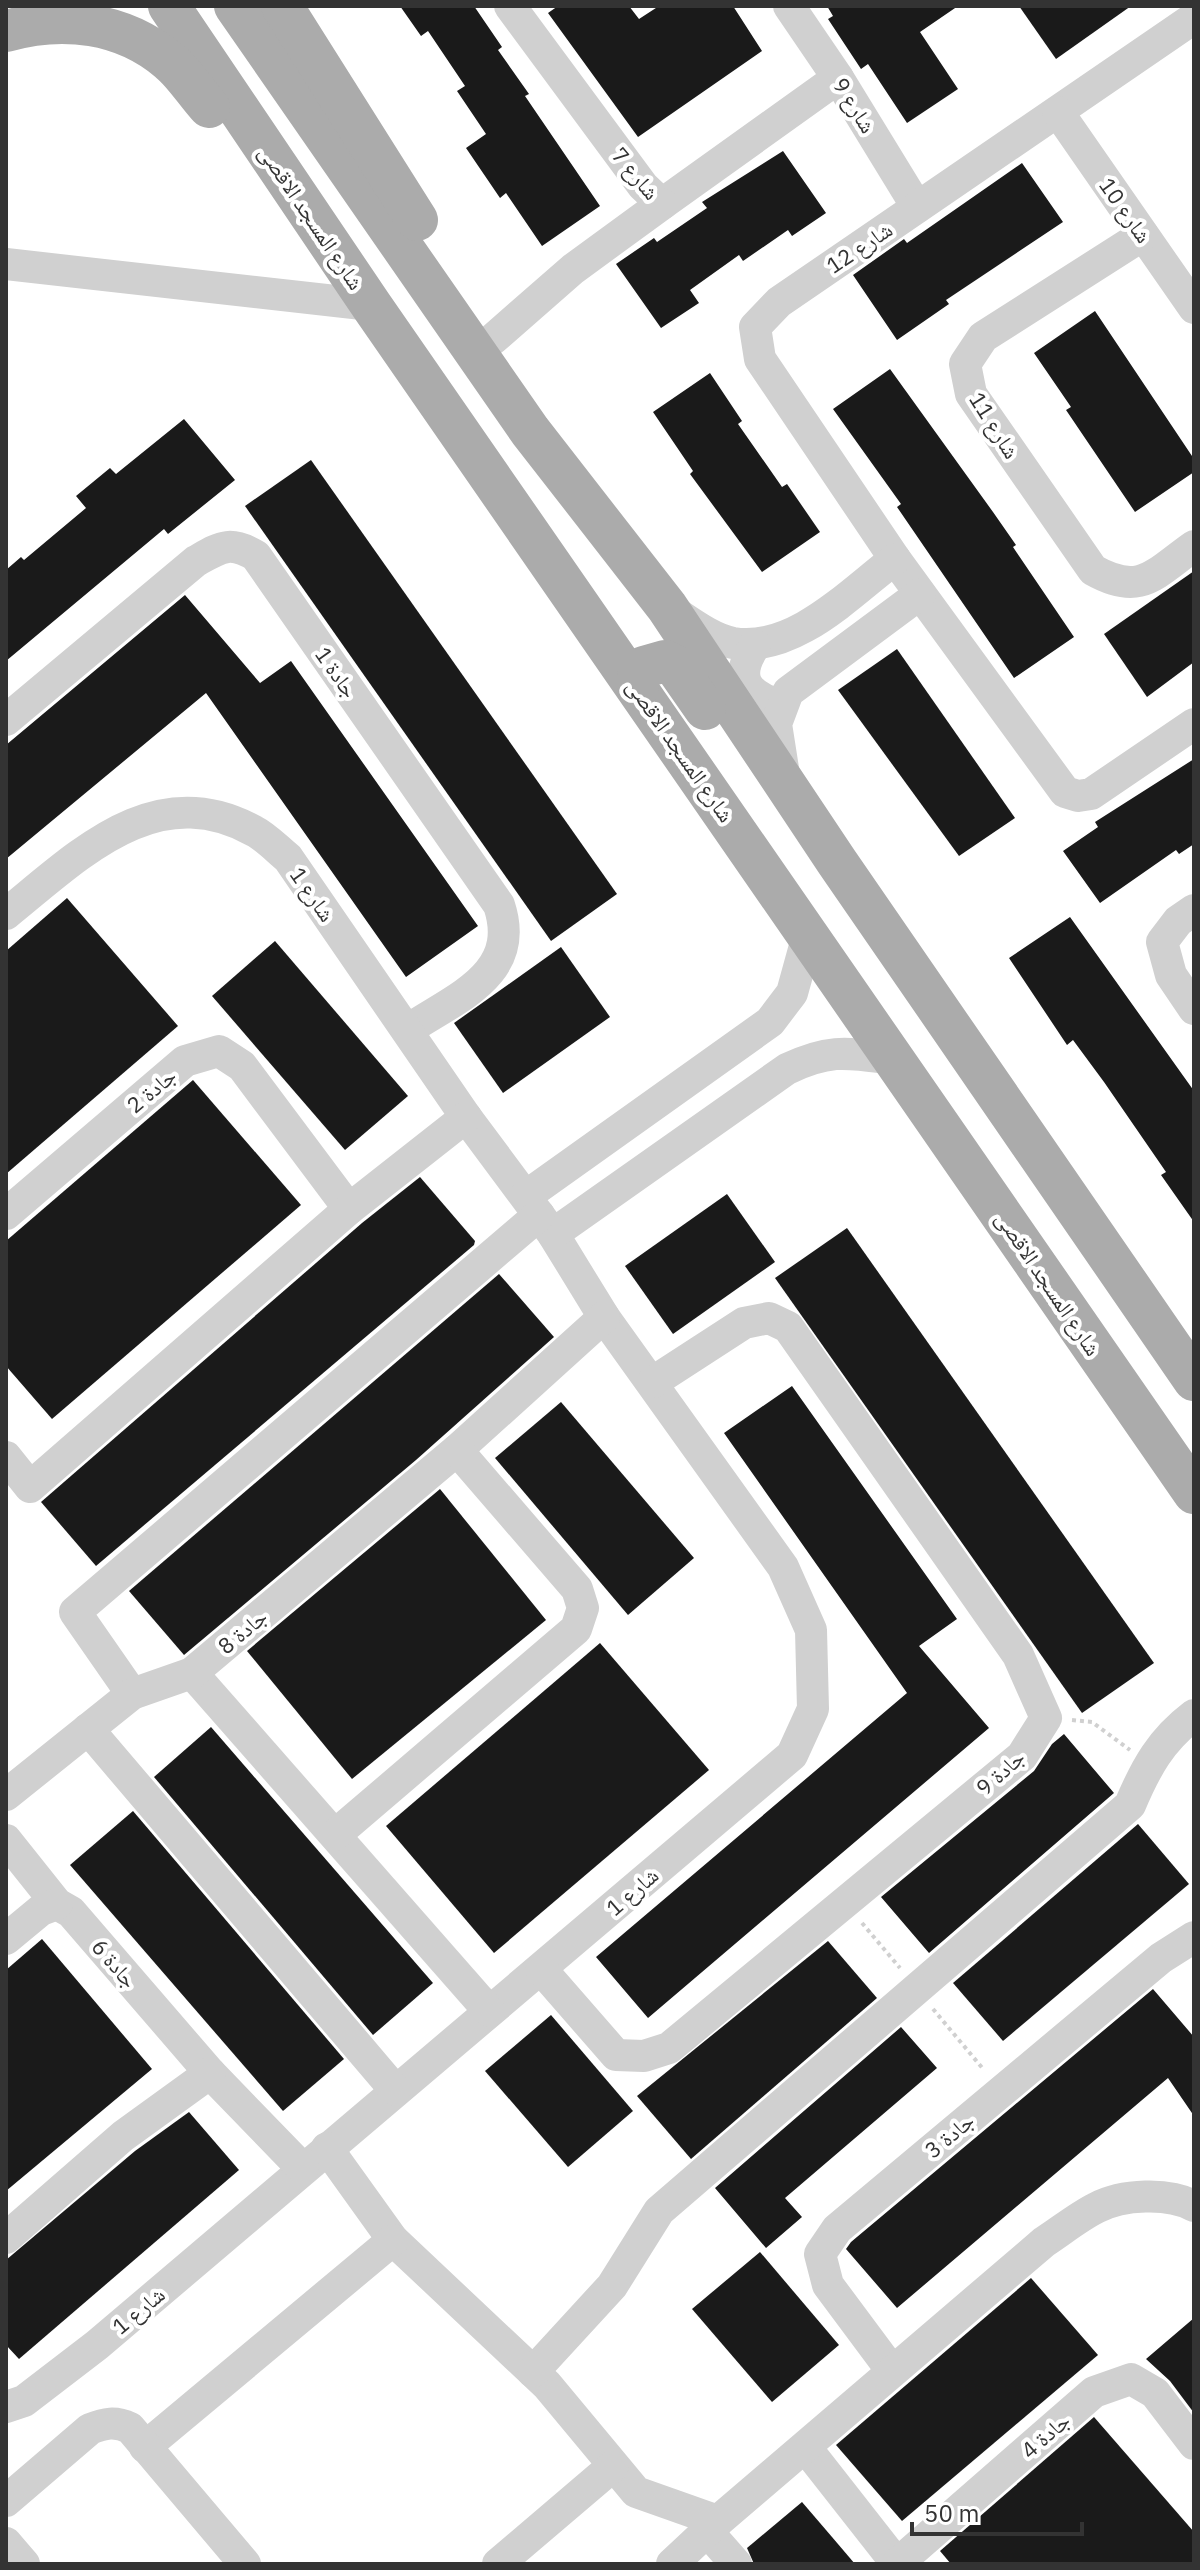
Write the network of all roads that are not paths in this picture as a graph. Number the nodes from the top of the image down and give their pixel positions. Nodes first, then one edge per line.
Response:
1 (169, 6) edge
2 (235, 6) edge
3 (282, 6) edge
4 (510, 6) edge
5 (789, 6) edge
6 (1194, 18) edge
7 (6, 31) edge
8 (838, 78) junction
9 (1058, 112) junction
10 (662, 204) junction
11 (917, 207) junction
12 (310, 214) junction
13 (1143, 235) junction
14 (6, 264) edge
15 (371, 305) junction
16 (1194, 308) edge
17 (493, 339) junction
18 (530, 431) junction
19 (1194, 546) edge
20 (895, 559) junction
21 (920, 594) junction
22 (667, 607) junction
23 (755, 645) junction
24 (638, 688) junction
25 (782, 706) junction
26 (6, 720) edge
27 (1194, 724) edge
28 (787, 785) junction
29 (837, 862) junction
30 (1194, 910) edge
31 (6, 914) edge
32 (808, 935) junction
33 (1194, 1009) edge
34 (409, 1029) junction
35 (895, 1059) junction
36 (466, 1117) junction
37 (349, 1209) junction
38 (6, 1214) edge
39 (539, 1215) junction
40 (604, 1317) junction
41 (1194, 1380) edge
42 (653, 1382) junction
43 (457, 1450) junction
44 (6, 1457) edge
45 (1194, 1493) edge
46 (18, 1496) edge
47 (192, 1673) junction
48 (132, 1694) junction
49 (1194, 1715) edge
50 (88, 1729) junction
51 (6, 1795) edge
52 (335, 1835) junction
53 (6, 1840) edge
54 (57, 1904) junction
55 (1194, 1937) edge
56 (6, 1939) edge
57 (541, 1969) junction
58 (489, 2011) junction
59 (210, 2073) junction
60 (395, 2090) junction
61 (327, 2148) junction
62 (303, 2169) junction
63 (1194, 2206) edge
64 (6, 2238) edge
65 (393, 2240) junction
66 (892, 2371) junction
67 (533, 2372) junction
68 (6, 2407) edge
69 (1194, 2444) edge
70 (145, 2447) junction
71 (806, 2448) junction
72 (613, 2466) junction
73 (6, 2501) edge
74 (712, 2526) junction
75 (6, 2543) edge
76 (24, 2564) edge
77 (245, 2564) edge
78 (498, 2564) edge
79 (672, 2564) edge
80 (736, 2564) edge
81 (897, 2564) edge

1 - 12 main road, شارع المسجد الاقصى
2 - 18 main road
3 - 17 main road
4 - 10 street, شارع 7
5 - 8 street, شارع 9
6 - 9 street, شارع 12
7 - 12 main road
8 - 10 street, شارع 7
8 - 11 street, شارع 9
9 - 11 street, شارع 12
9 - 13 street, شارع 10
10 - 17 street
11 - 20 street, شارع 12
12 - 15 main road, شارع المسجد الاقصى
13 - 16 street, شارع 10
13 - 19 street, شارع 11
14 - 15 street
15 - 24 main road, شارع المسجد الاقصى
17 - 18 main road
18 - 22 main road
20 - 21 street, شارع 12
20 - 23 street
21 - 25 street
21 - 27 street, شارع 12
22 - 23 street
22 - 28 main road
23 - 25 street
24 - 29 main road
24 - 32 main road, شارع المسجد الاقصى
25 - 28 street
26 - 34 street, جادة 1
28 - 29 main road
29 - 41 main road
30 - 33 street
31 - 34 street, شارع 1
32 - 35 main road, شارع المسجد الاقصى
32 - 39 street
34 - 36 street, شارع 1
35 - 39 street
35 - 45 main road, شارع المسجد الاقصى
36 - 37 street
36 - 39 street, شارع 1
37 - 38 street, جادة 2
37 - 46 street
39 - 40 street, شارع 1
39 - 48 street
40 - 42 street, شارع 1
40 - 43 street, جادة 8
42 - 57 street, شارع 1
42 - 57 street, جادة 9
43 - 47 street, جادة 8
43 - 52 street
44 - 46 street
47 - 48 street
47 - 52 street
48 - 50 street
49 - 67 street
50 - 51 street
50 - 60 street
52 - 58 street
53 - 54 street, جادة 6
54 - 56 street
54 - 59 street, جادة 6
55 - 66 street, جادة 3
57 - 58 street, شارع 1
58 - 60 street, شارع 1
59 - 62 street, جادة 6
59 - 64 street
60 - 61 street, شارع 1
61 - 62 street, شارع 1
61 - 65 street
62 - 68 street, شارع 1
63 - 66 street
65 - 67 street
65 - 70 street
66 - 71 street
67 - 72 street
69 - 81 street, جادة 4
70 - 73 street
70 - 77 street
71 - 74 street
71 - 81 street, جادة 4
72 - 74 street
72 - 78 street
74 - 79 street
74 - 80 street
75 - 76 street

